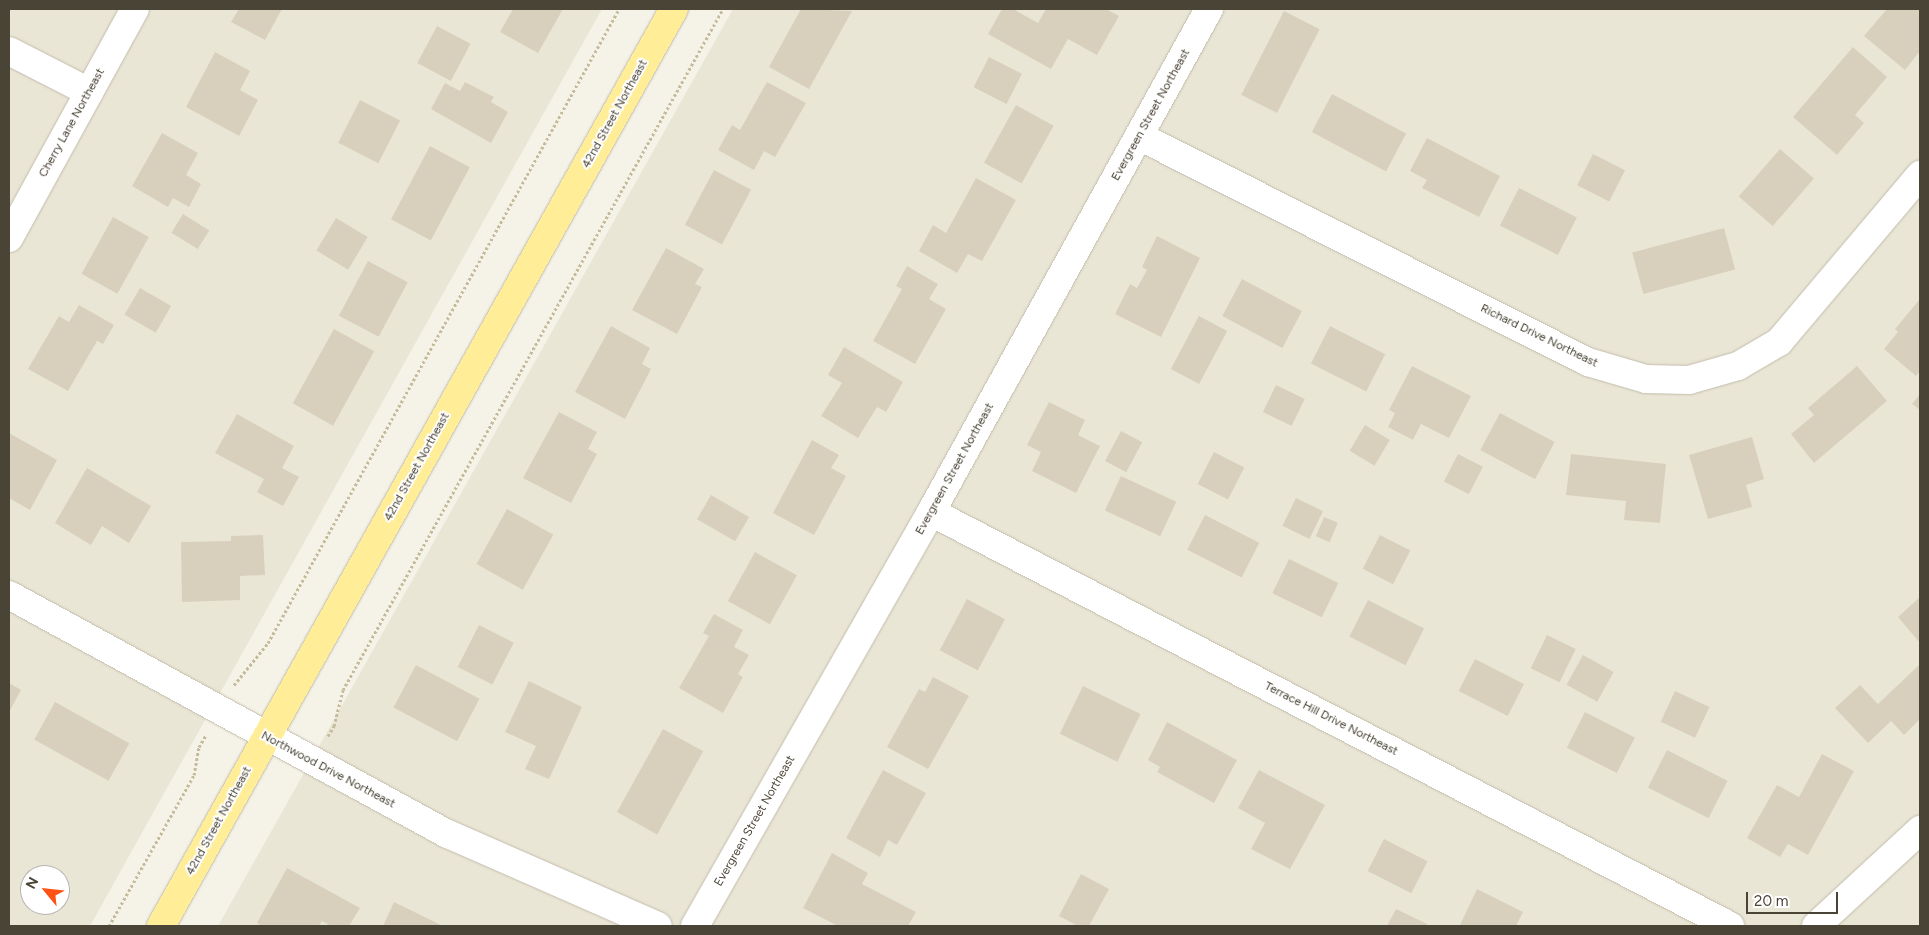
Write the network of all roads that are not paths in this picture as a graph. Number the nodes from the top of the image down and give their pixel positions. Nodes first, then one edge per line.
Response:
1 (135, 9) edge
2 (674, 9) edge
3 (1209, 9) edge
4 (9, 51) edge
5 (89, 92) junction
6 (1139, 136) junction
7 (1920, 175) edge
8 (9, 238) edge
9 (931, 512) junction
10 (9, 595) edge
11 (266, 736) junction
12 (1920, 830) edge
13 (161, 926) edge
14 (658, 926) edge
15 (695, 926) edge
16 (1730, 926) edge
17 (1816, 926) edge

1 - 5 street, Cherry Lane Northeast
2 - 11 main road, 42nd Street Northeast
3 - 6 street, Evergreen Street Northeast
4 - 5 street
5 - 8 street, Cherry Lane Northeast
6 - 7 street, Richard Drive Northeast
6 - 9 street, Evergreen Street Northeast
9 - 15 street, Evergreen Street Northeast
9 - 16 street, Terrace Hill Drive Northeast
10 - 11 street, Northwood Drive Northeast
11 - 13 main road, 42nd Street Northeast
11 - 14 street, Northwood Drive Northeast
12 - 17 street

